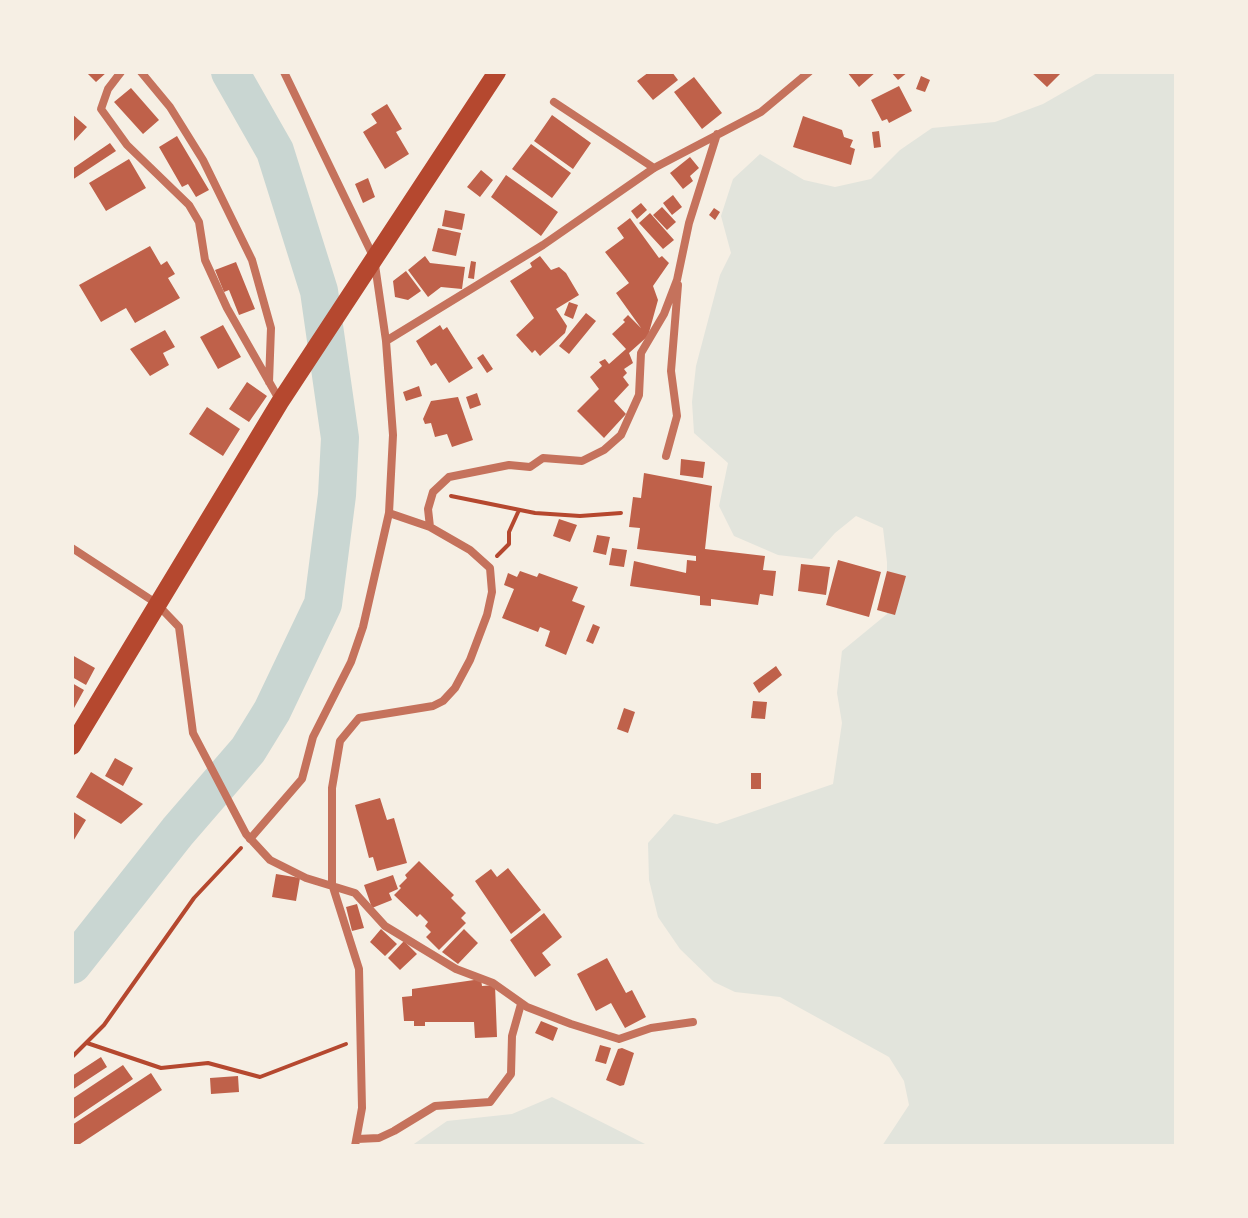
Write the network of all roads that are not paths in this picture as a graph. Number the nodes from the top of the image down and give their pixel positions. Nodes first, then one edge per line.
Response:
1 (121, 72) edge
2 (141, 72) edge
3 (284, 72) edge
4 (497, 72) edge
5 (809, 72) edge
6 (554, 102) dead end
7 (717, 134) junction
8 (654, 168) junction
9 (374, 258) junction
10 (680, 261) junction
11 (386, 341) junction
12 (269, 383) junction
13 (284, 397) junction
14 (666, 456) dead end
15 (389, 513) junction
16 (430, 527) junction
17 (72, 548) edge
18 (156, 603) junction
19 (72, 746) edge
20 (248, 836) junction
21 (332, 884) junction
22 (521, 1004) junction
23 (693, 1022) dead end
24 (356, 1142) edge

1 - 12 street
2 - 12 street
3 - 9 street
4 - 9 main road
5 - 7 street
6 - 8 street
7 - 8 street
7 - 10 street
8 - 11 street
9 - 11 street
9 - 13 main road
10 - 14 street
10 - 16 street
11 - 15 street
12 - 13 street
13 - 18 main road
15 - 16 street
15 - 20 street
16 - 21 street
17 - 18 street
18 - 19 main road
18 - 20 street
20 - 21 street
21 - 22 street
21 - 24 street
22 - 23 street
22 - 24 street

